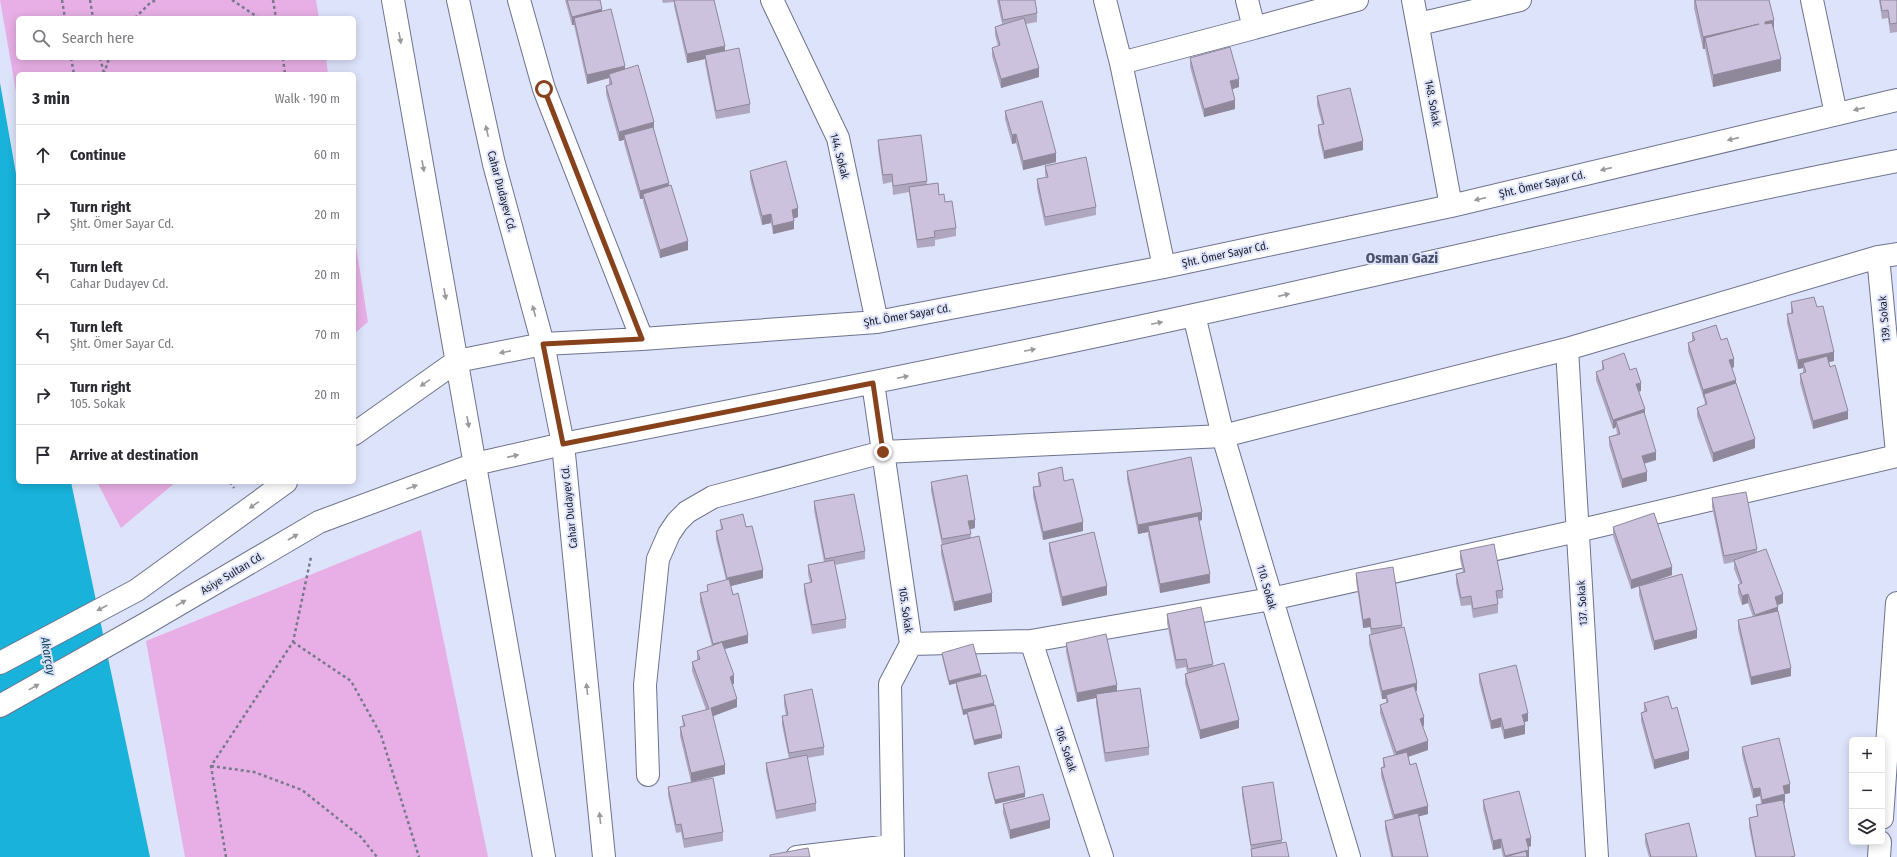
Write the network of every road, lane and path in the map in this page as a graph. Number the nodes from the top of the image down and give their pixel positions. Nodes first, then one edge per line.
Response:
1 (62, 0) edge
2 (90, 0) edge
3 (158, 0) edge
4 (232, 0) edge
5 (273, 0) edge
6 (393, 0) edge
7 (458, 0) edge
8 (519, 0) edge
9 (773, 0) edge
10 (1105, 0) edge
11 (1247, 0) edge
12 (1357, 0) edge
13 (1413, 0) edge
14 (1520, 0) edge
15 (1812, 0) edge
16 (65, 16) edge
17 (93, 16) edge
18 (137, 16) edge
19 (257, 16) edge
20 (276, 16) edge
21 (1418, 24) junction
22 (1254, 28) junction
23 (71, 60) edge
24 (100, 60) edge
25 (109, 60) edge
26 (283, 60) edge
27 (1122, 63) junction
28 (74, 72) edge
29 (104, 72) edge
30 (105, 72) edge
31 (285, 72) edge
32 (1897, 100) edge
33 (1836, 114) junction
34 (1897, 160) edge
35 (1451, 206) junction
36 (1888, 256) edge
37 (1164, 267) junction
38 (1194, 315) junction
39 (877, 322) junction
40 (642, 339) junction
41 (543, 344) junction
42 (1567, 349) junction
43 (457, 361) junction
44 (873, 383) junction
45 (356, 433) edge
46 (1223, 436) junction
47 (563, 444) junction
48 (883, 452) junction
49 (1897, 454) edge
50 (475, 464) junction
51 (283, 484) edge
52 (319, 522) junction
53 (1577, 531) junction
54 (1271, 599) junction
55 (1897, 603) edge
56 (1031, 641) junction
57 (293, 642) junction
58 (911, 644) junction
59 (0, 663) edge
60 (0, 706) edge
61 (211, 766) junction
62 (648, 775) dead end
63 (1883, 809) edge
64 (1880, 845) edge
65 (892, 851) edge
66 (226, 857) edge
67 (377, 857) edge
68 (419, 857) edge
69 (544, 857) edge
70 (604, 857) edge
71 (797, 857) edge
72 (1102, 857) edge
73 (1349, 857) edge
74 (1597, 857) edge
75 (1879, 857) edge

1 - 16 path
2 - 17 path
3 - 18 path
4 - 19 path
5 - 20 path
6 -> 43 street
41 -> 7 street, Cahar Dudayev Cd.
8 - 40 street
9 - 39 street, 144. Sokak
10 - 27 street
11 - 22 street
12 - 22 street
13 - 21 street, 148. Sokak
14 - 21 street
15 - 33 street
21 - 35 street, 148. Sokak
22 - 27 street
23 - 28 path
24 - 29 path
25 - 30 path
26 - 31 path
27 - 37 street
32 -> 33 street, Şht. Ömer Sayar Cd.
33 -> 35 street, Şht. Ömer Sayar Cd.
38 -> 34 street
35 - 37 street, Şht. Ömer Sayar Cd.
36 - 42 street
36 - 49 street, 139. Sokak
37 - 39 street, Şht. Ömer Sayar Cd.
44 -> 38 street
38 - 46 street, 110. Sokak
39 - 40 street, Şht. Ömer Sayar Cd.
40 - 41 street, Şht. Ömer Sayar Cd.
41 -> 43 street, Şht. Ömer Sayar Cd.
41 - 47 street, Cahar Dudayev Cd.
42 - 46 street
42 - 53 street, 137. Sokak
43 -> 45 street
43 -> 50 street
44 - 47 street
44 - 48 street, 105. Sokak
46 - 48 street
46 - 54 street, 110. Sokak
50 -> 47 street, Asiye Sultan Cd.
70 -> 47 street, Cahar Dudayev Cd.
48 - 58 street, 105. Sokak
48 - 62 street
49 - 53 street
52 -> 50 street, Asiye Sultan Cd.
50 - 69 street
51 -> 59 street
52 - 57 path
60 -> 52 street, Asiye Sultan Cd.
53 - 54 street
53 - 74 street, 137. Sokak
54 - 56 street
54 - 73 street, 110. Sokak
55 - 63 street
56 - 58 street
56 - 72 street, 106. Sokak
57 - 61 path
57 - 68 path
58 - 65 street, 105. Sokak
61 - 66 path
61 - 67 path
64 - 75 street
65 - 71 street

